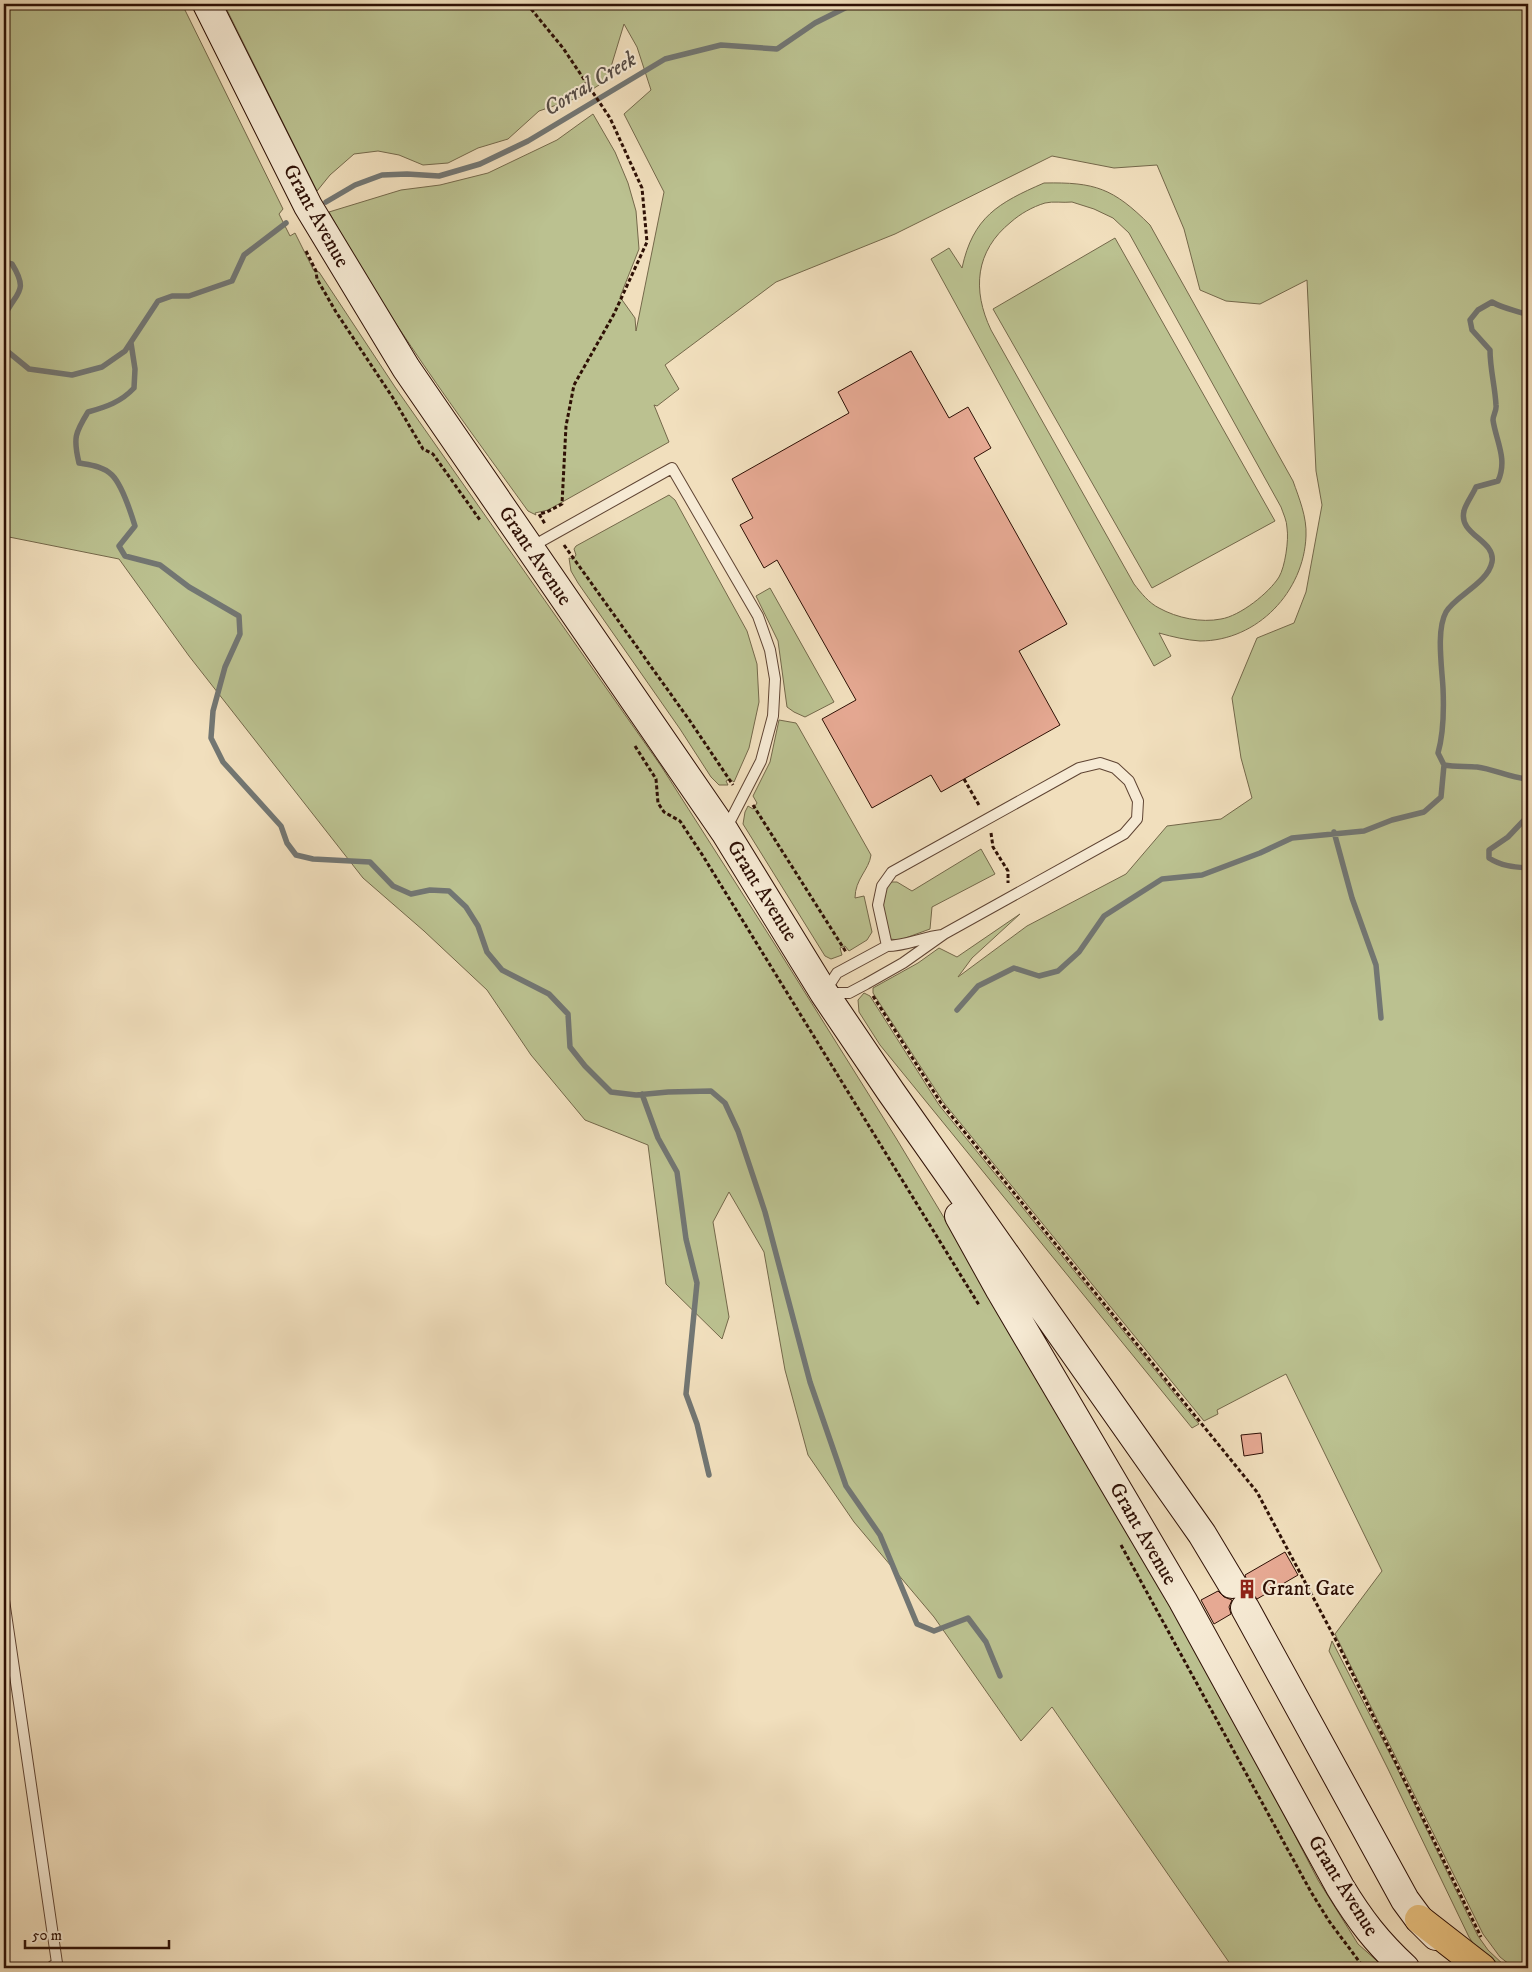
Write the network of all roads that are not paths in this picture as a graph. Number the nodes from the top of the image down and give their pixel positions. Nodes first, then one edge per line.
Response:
1 (207, 4) edge
2 (530, 548) junction
3 (725, 832) junction
4 (944, 934) junction
5 (887, 946) junction
6 (824, 993) junction
7 (891, 1092) junction
8 (1232, 1584) dead end
9 (4, 1600) edge
10 (1244, 1608) dead end
11 (1419, 1919) junction
12 (50, 1968) edge
13 (1405, 1968) edge
14 (1466, 1968) edge
15 (1482, 1968) edge

1 - 2 main road, Grant Avenue
2 - 3 main road, Grant Avenue
2 - 3 lane
3 - 6 main road, Grant Avenue
4 - 5 lane
4 - 5 lane
4 - 6 lane
5 - 6 lane
6 - 7 main road, Grant Avenue
7 - 8 main road, Grant Avenue
7 - 13 main road, Grant Avenue
9 - 12 lane
10 - 11 main road
11 - 14 main road
11 - 15 highway

